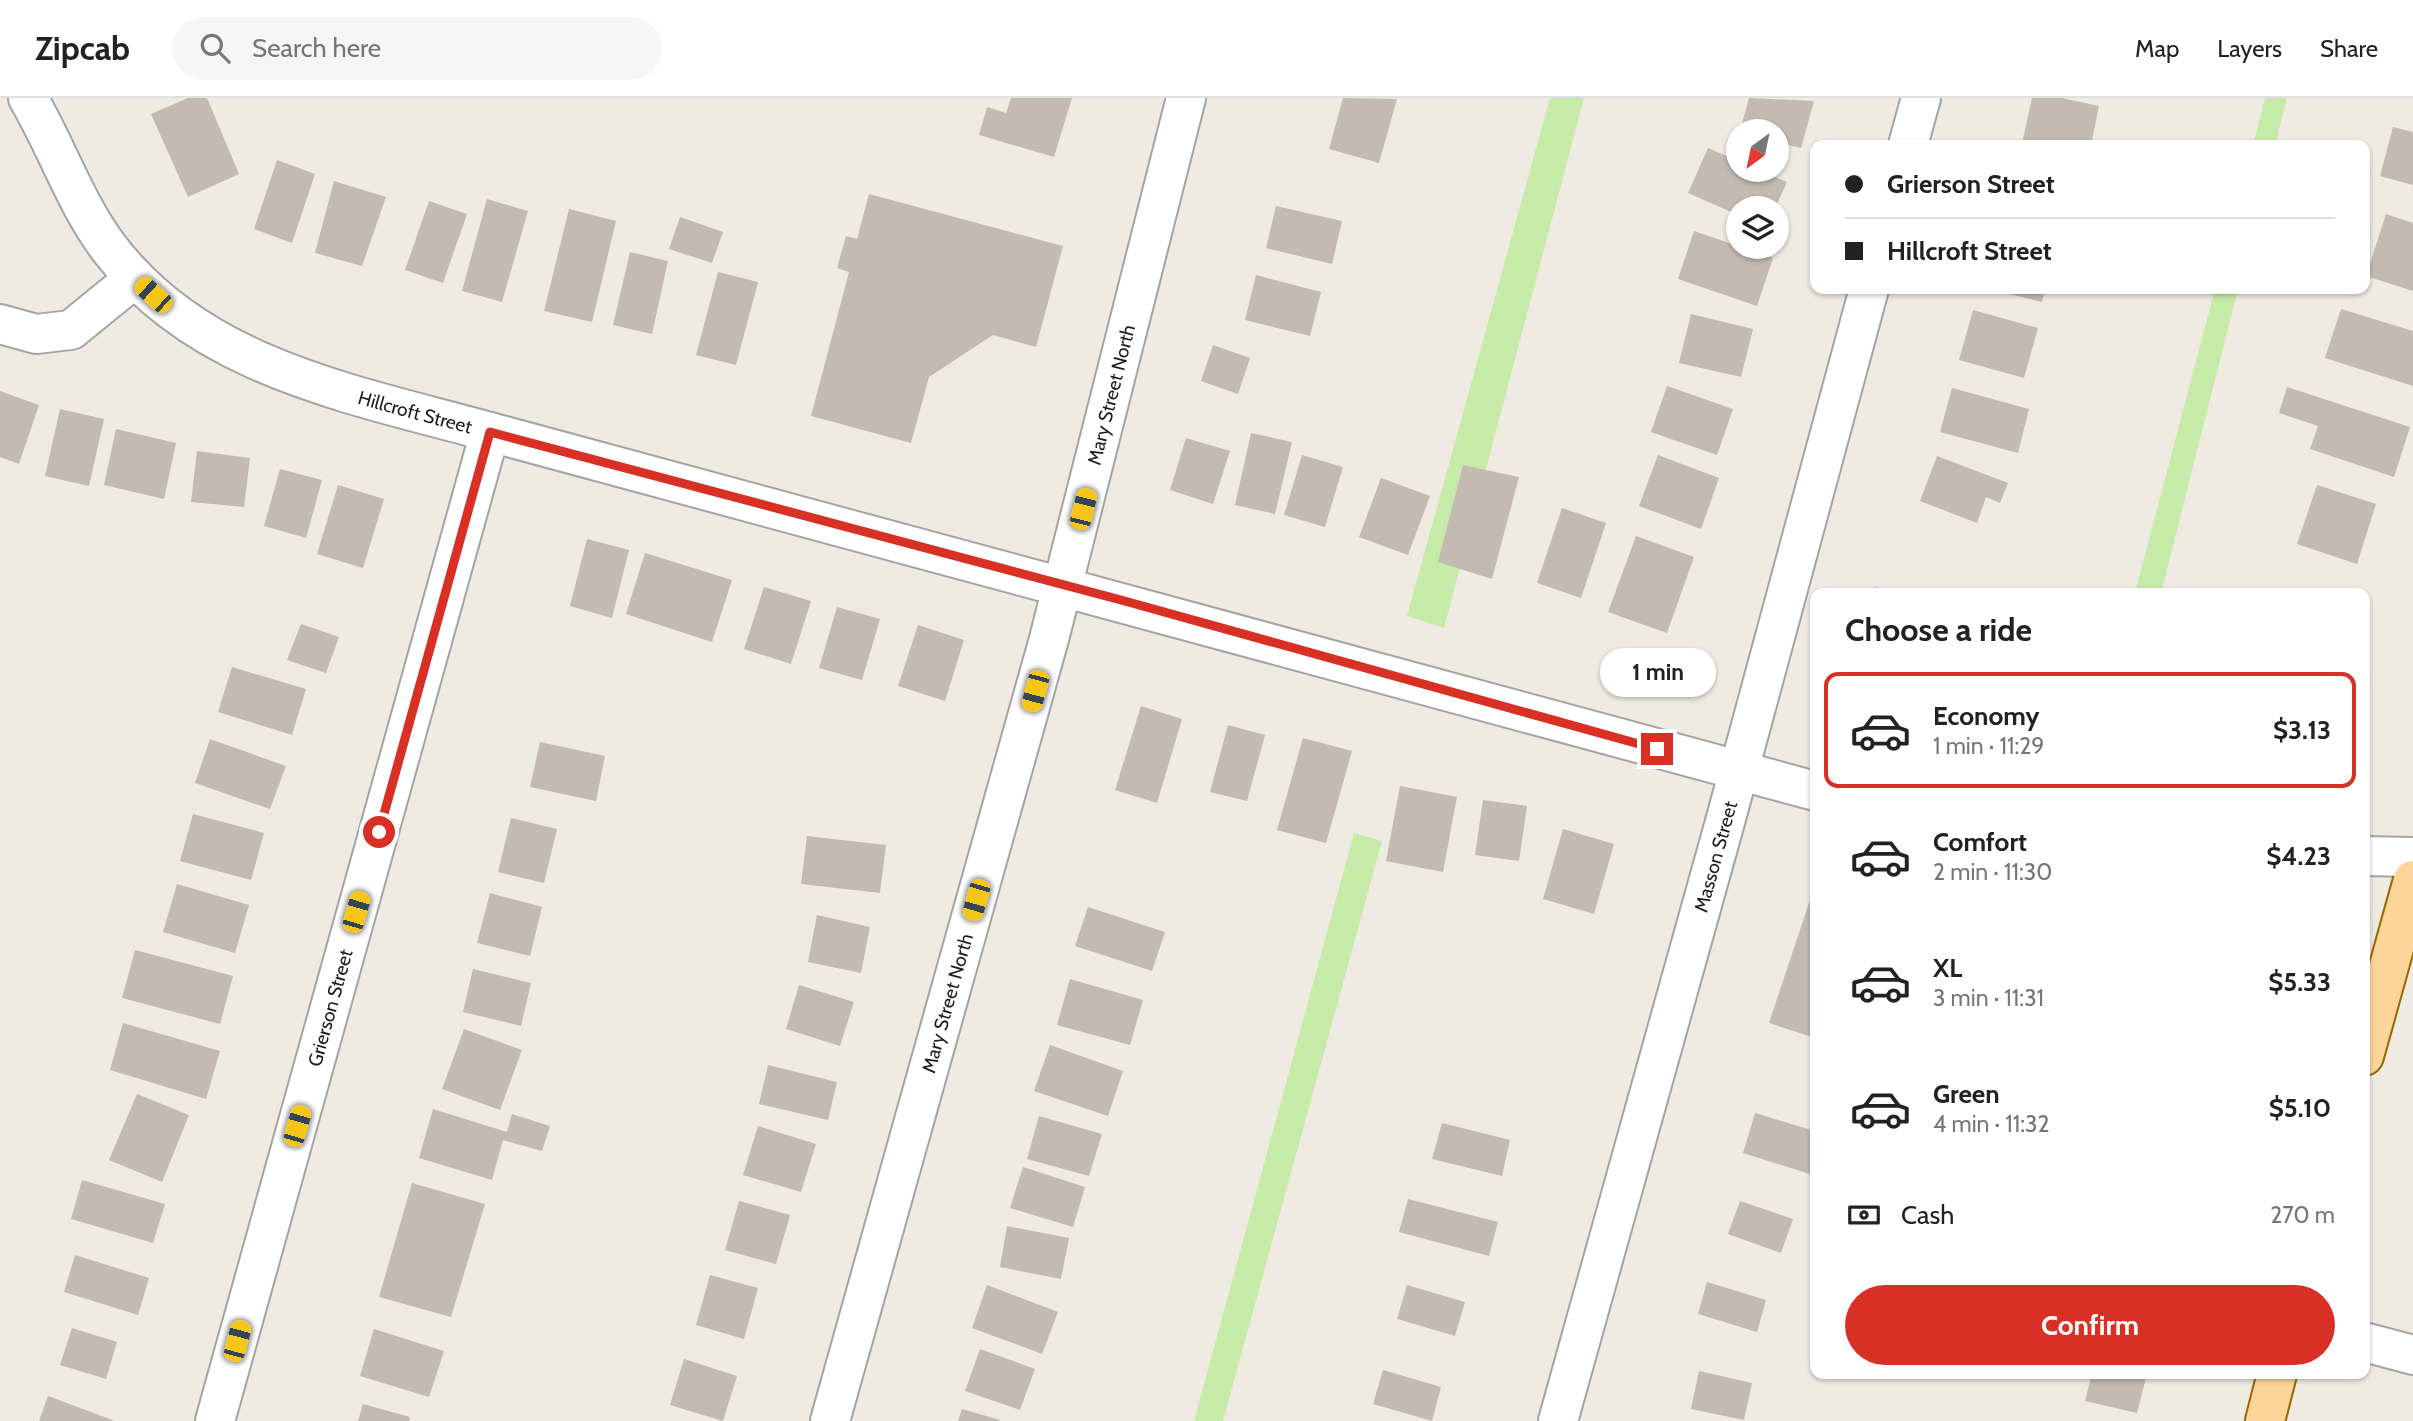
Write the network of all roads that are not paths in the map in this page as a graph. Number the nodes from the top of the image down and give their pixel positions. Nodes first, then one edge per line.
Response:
1 (29, 98) edge
2 (1186, 98) edge
3 (1921, 98) edge
4 (1909, 140) edge
5 (135, 278) junction
6 (1868, 294) edge
7 (0, 324) edge
8 (490, 432) junction
9 (1063, 585) junction
10 (1737, 770) junction
11 (1810, 790) edge
12 (2370, 856) edge
13 (2413, 857) edge
14 (2413, 880) edge
15 (2370, 1034) edge
16 (2370, 1344) edge
17 (2413, 1355) edge
18 (2276, 1379) edge
19 (215, 1421) edge
20 (830, 1421) edge
21 (1558, 1421) edge
22 (2265, 1421) edge

1 - 5 street, Hillcroft Street
2 - 9 street, Mary Street North
3 - 4 street
5 - 7 street
5 - 8 street, Hillcroft Street
6 - 10 street, Masson Street
8 - 9 street, Hillcroft Street
8 - 19 street, Grierson Street
9 - 10 street, Hillcroft Street
9 - 20 street, Mary Street North
10 - 11 street, Hillcroft Street
10 - 21 street, Masson Street
12 - 13 street
14 - 15 main road
16 - 17 street
18 - 22 main road

